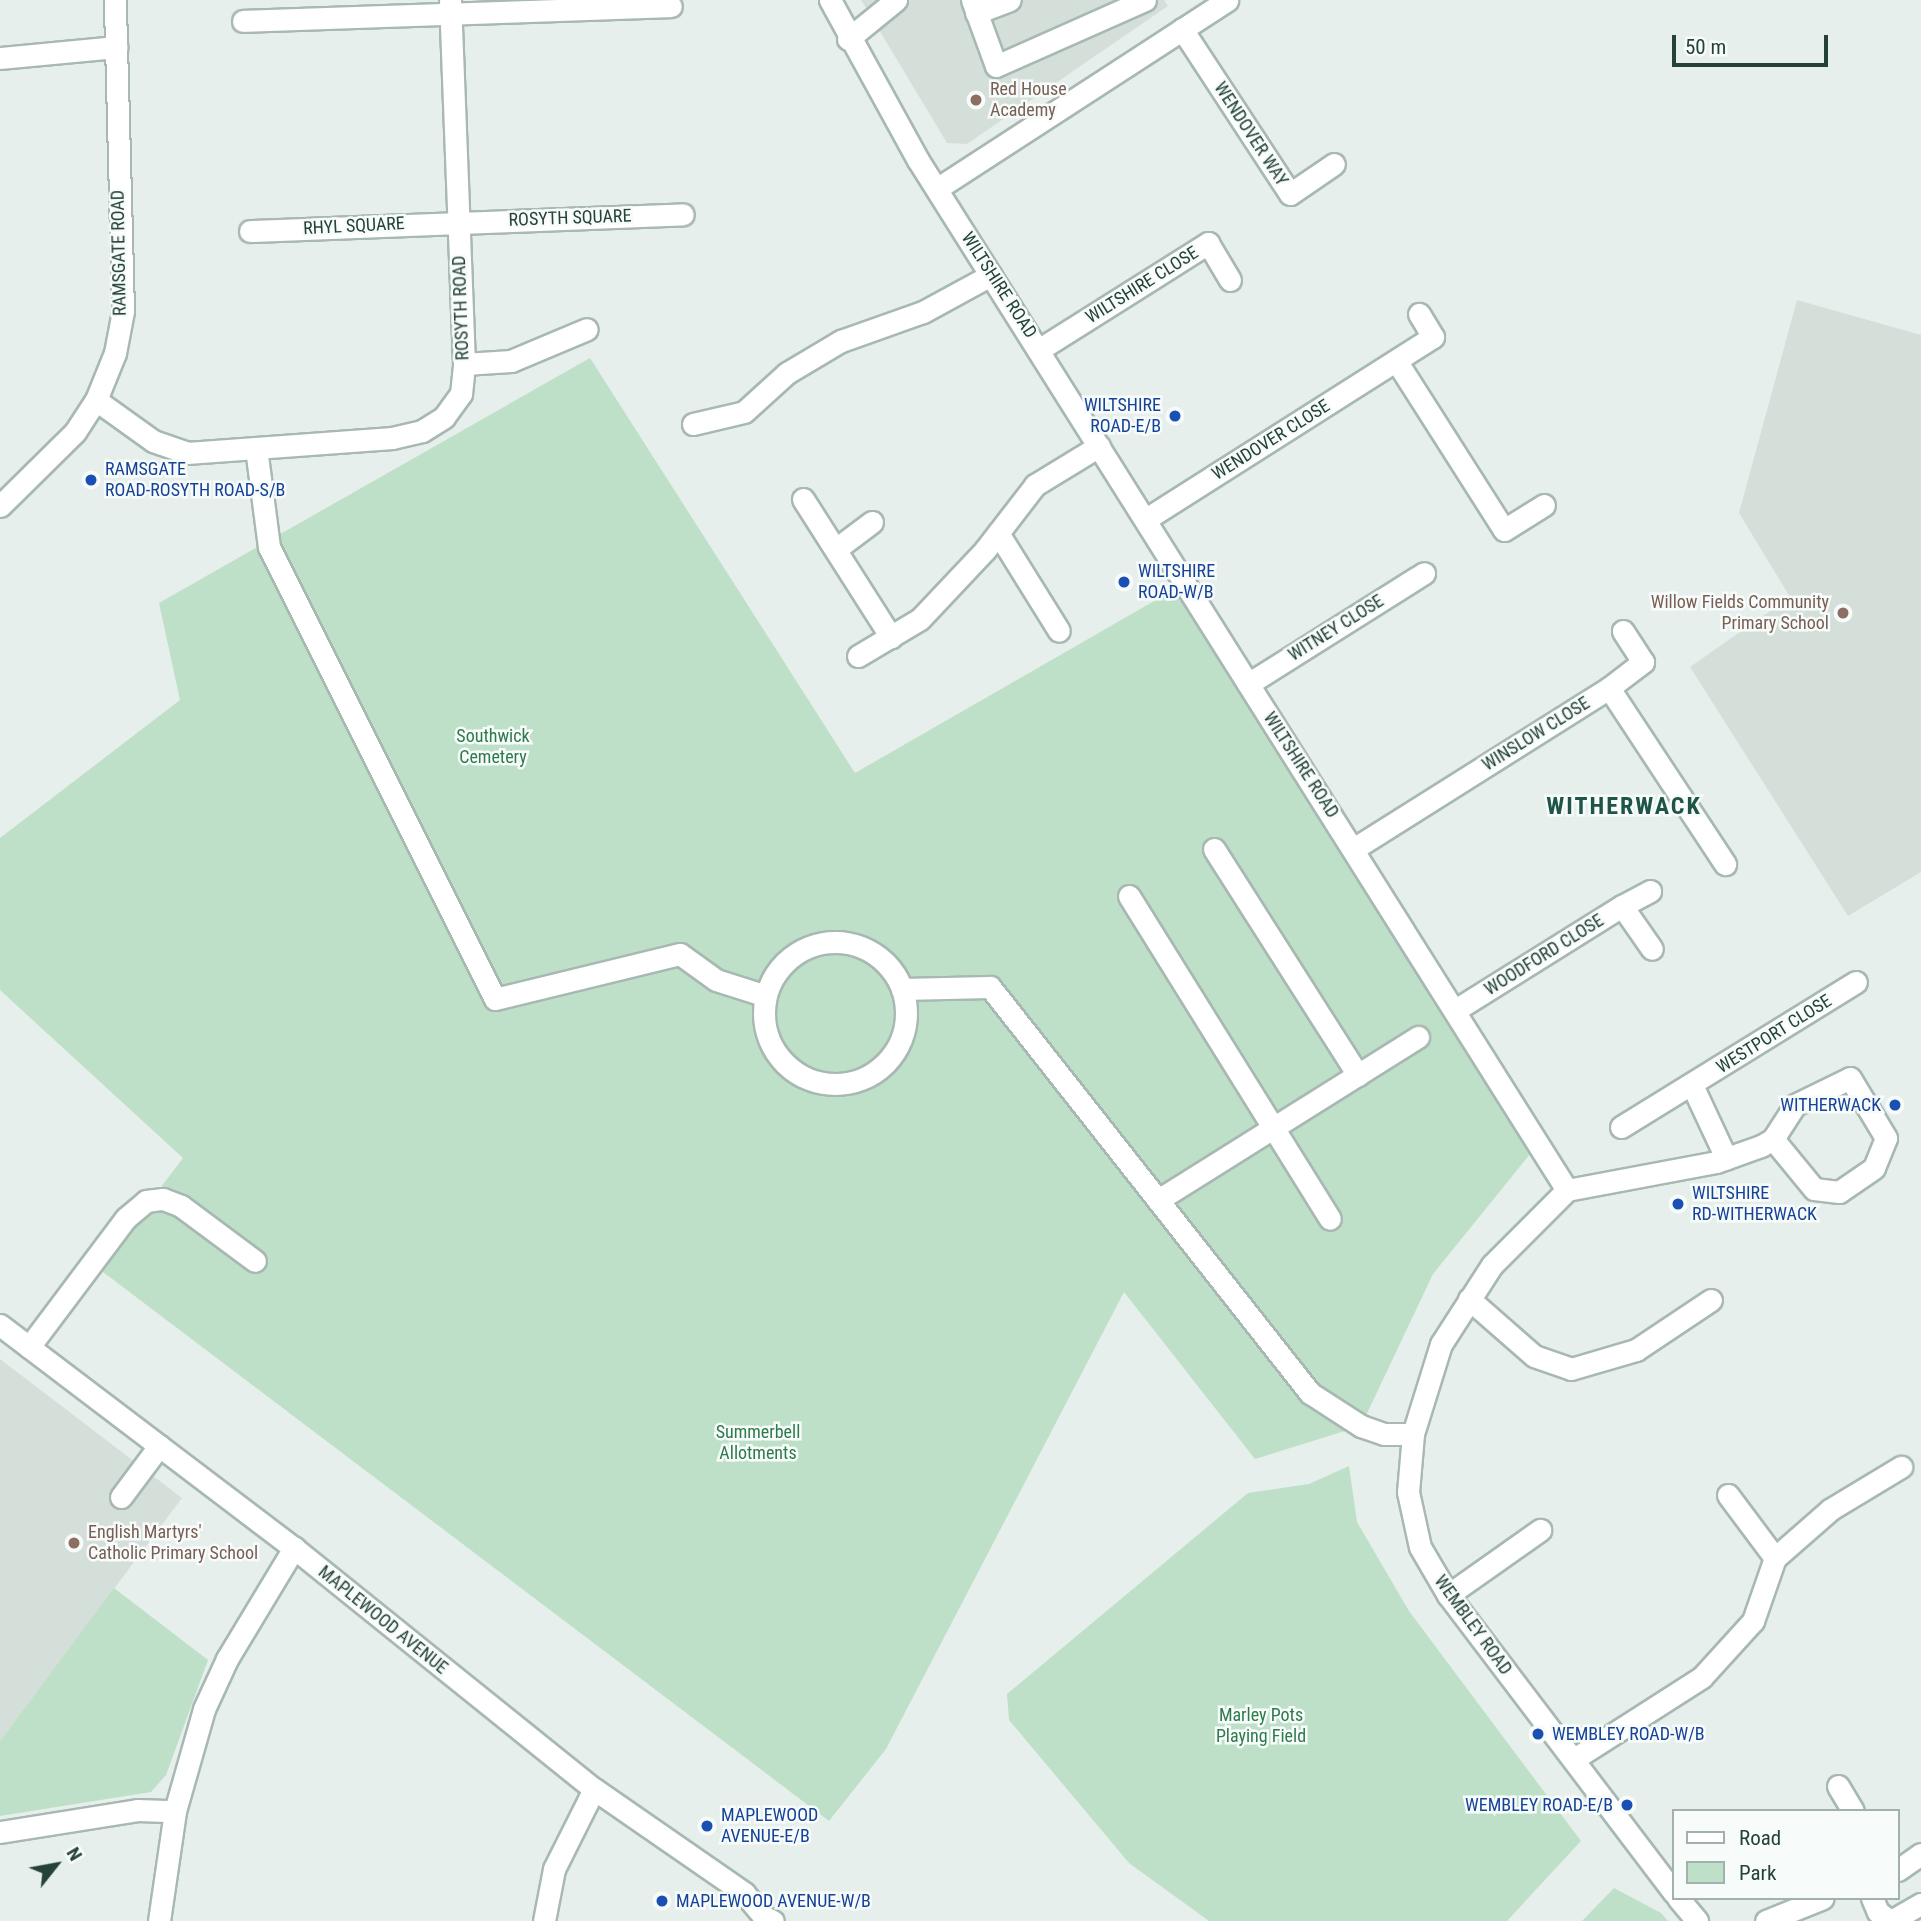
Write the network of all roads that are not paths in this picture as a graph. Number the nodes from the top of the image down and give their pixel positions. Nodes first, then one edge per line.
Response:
1 (115, 0) edge
2 (830, 0) edge
3 (1010, 0) edge
4 (1144, 0) edge
5 (1227, 0) edge
6 (889, 3) edge
7 (450, 6) edge
8 (671, 6) dead end
9 (974, 7) edge
10 (243, 22) dead end
11 (1182, 29) junction
12 (848, 39) junction
13 (116, 47) junction
14 (0, 58) edge
15 (1334, 164) dead end
16 (938, 188) junction
17 (683, 214) dead end
18 (458, 221) junction
19 (250, 231) dead end
20 (990, 275) junction
21 (1230, 280) dead end
22 (1419, 314) dead end
23 (587, 329) dead end
24 (1040, 349) junction
25 (1397, 362) junction
26 (464, 364) junction
27 (96, 400) junction
28 (693, 424) dead end
29 (1099, 446) junction
30 (256, 448) junction
31 (803, 499) dead end
32 (1544, 505) dead end
33 (0, 506) edge
34 (1146, 519) junction
35 (872, 522) dead end
36 (998, 533) junction
37 (836, 549) junction
38 (1424, 572) dead end
39 (1059, 631) dead end
40 (1623, 631) dead end
41 (891, 637) junction
42 (858, 656) dead end
43 (1248, 684) junction
44 (1609, 688) junction
45 (1355, 848) junction
46 (1214, 849) dead end
47 (1725, 864) dead end
48 (1650, 891) dead end
49 (1129, 896) dead end
50 (1622, 906) junction
51 (1652, 949) dead end
52 (1856, 982) dead end
53 (902, 989) junction
54 (766, 996) junction
55 (1457, 1009) junction
56 (1418, 1037) dead end
57 (1357, 1075) junction
58 (1692, 1085) junction
59 (1621, 1127) dead end
60 (1273, 1128) junction
61 (1773, 1139) junction
62 (1727, 1158) junction
63 (1567, 1190) junction
64 (1158, 1200) junction
65 (1330, 1219) dead end
66 (255, 1261) dead end
67 (1469, 1299) junction
68 (1711, 1300) dead end
69 (0, 1325) edge
70 (29, 1347) junction
71 (1413, 1434) junction
72 (159, 1446) junction
73 (1901, 1467) dead end
74 (1728, 1495) dead end
75 (121, 1497) dead end
76 (1540, 1530) dead end
77 (293, 1548) junction
78 (1775, 1558) junction
79 (1448, 1595) junction
80 (1574, 1759) junction
81 (1838, 1786) dead end
82 (594, 1789) junction
83 (1852, 1809) edge
84 (175, 1811) junction
85 (0, 1832) edge
86 (1921, 1854) edge
87 (1900, 1869) edge
88 (1672, 1890) edge
89 (1680, 1900) edge
90 (1818, 1900) edge
91 (1873, 1900) edge
92 (1921, 1904) edge
93 (766, 1919) edge
94 (159, 1921) edge
95 (544, 1921) edge
96 (1697, 1921) edge
97 (1766, 1921) edge
98 (1890, 1921) edge

1 - 13 street, RAMSGATE ROAD
2 - 12 street, WILTSHIRE ROAD
3 - 9 street
4 - 9 street
5 - 11 street
6 - 12 street
7 - 8 street
7 - 10 street
7 - 18 street, ROSYTH ROAD
11 - 15 street, WENDOVER WAY
11 - 16 street
12 - 16 street, WILTSHIRE ROAD
13 - 14 street
13 - 27 street, RAMSGATE ROAD
16 - 20 street, WILTSHIRE ROAD
17 - 18 street, ROSYTH SQUARE
18 - 19 street, RHYL SQUARE
18 - 26 street, ROSYTH ROAD
20 - 24 street, WILTSHIRE ROAD
20 - 28 street
21 - 24 street, WILTSHIRE CLOSE
22 - 25 street, WENDOVER CLOSE
23 - 26 street
24 - 29 street, WILTSHIRE ROAD
25 - 32 street
25 - 34 street, WENDOVER CLOSE
26 - 30 street, ROSYTH ROAD
27 - 30 street, ROSYTH ROAD
27 - 33 street, RAMSGATE ROAD
29 - 34 street, WILTSHIRE ROAD
29 - 36 street
30 - 54 street
31 - 37 street
34 - 43 street, WILTSHIRE ROAD
35 - 37 street
36 - 39 street
36 - 41 street
37 - 41 street
38 - 43 street, WITNEY CLOSE
40 - 44 street
41 - 42 street
43 - 45 street, WILTSHIRE ROAD
44 - 45 street, WINSLOW CLOSE
44 - 47 street, WINSLOW CLOSE
45 - 55 street, WILTSHIRE ROAD
46 - 57 street
48 - 50 street
49 - 60 street
50 - 51 street, WOODFORD CLOSE
50 - 55 street, WOODFORD CLOSE
52 - 58 street, WESTPORT CLOSE
53 - 54 street
53 - 54 street
53 - 64 street
55 - 63 street, WILTSHIRE ROAD
56 - 57 street
57 - 60 street
58 - 59 street, WESTPORT CLOSE
58 - 62 street
60 - 64 street
60 - 65 street
61 - 61 street
61 - 62 street
62 - 63 street
63 - 67 street, WEMBLEY ROAD
64 - 71 street
66 - 70 street
67 - 68 street
67 - 71 street, WEMBLEY ROAD
69 - 70 street, MAPLEWOOD AVENUE
70 - 72 street, MAPLEWOOD AVENUE
71 - 79 street, WEMBLEY ROAD
72 - 75 street
72 - 77 street, MAPLEWOOD AVENUE
73 - 78 street
74 - 78 street
76 - 79 street
77 - 82 street, MAPLEWOOD AVENUE
77 - 84 street
78 - 80 street
79 - 80 street, WEMBLEY ROAD
80 - 88 street, WEMBLEY ROAD
81 - 83 street
82 - 93 street, MAPLEWOOD AVENUE
82 - 95 street
84 - 85 street
84 - 94 street
86 - 87 street
89 - 96 street
90 - 97 street
91 - 98 street
92 - 98 street

